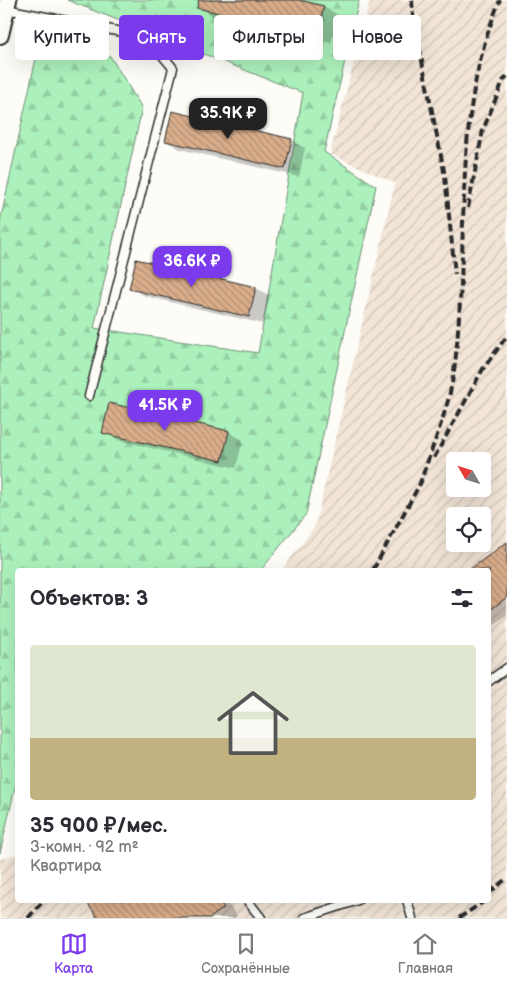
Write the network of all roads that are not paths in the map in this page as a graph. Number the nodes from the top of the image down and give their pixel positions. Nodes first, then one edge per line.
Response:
1 (4, 5) edge
2 (0, 35) edge
3 (89, 396) dead end
4 (507, 668) edge
5 (491, 680) edge
6 (249, 903) edge
7 (349, 903) edge
8 (408, 903) edge
9 (261, 918) edge
10 (304, 918) edge
11 (412, 918) edge

1 - 2 street
1 - 3 lane
4 - 5 lane
6 - 9 lane
7 - 10 lane
8 - 11 lane

